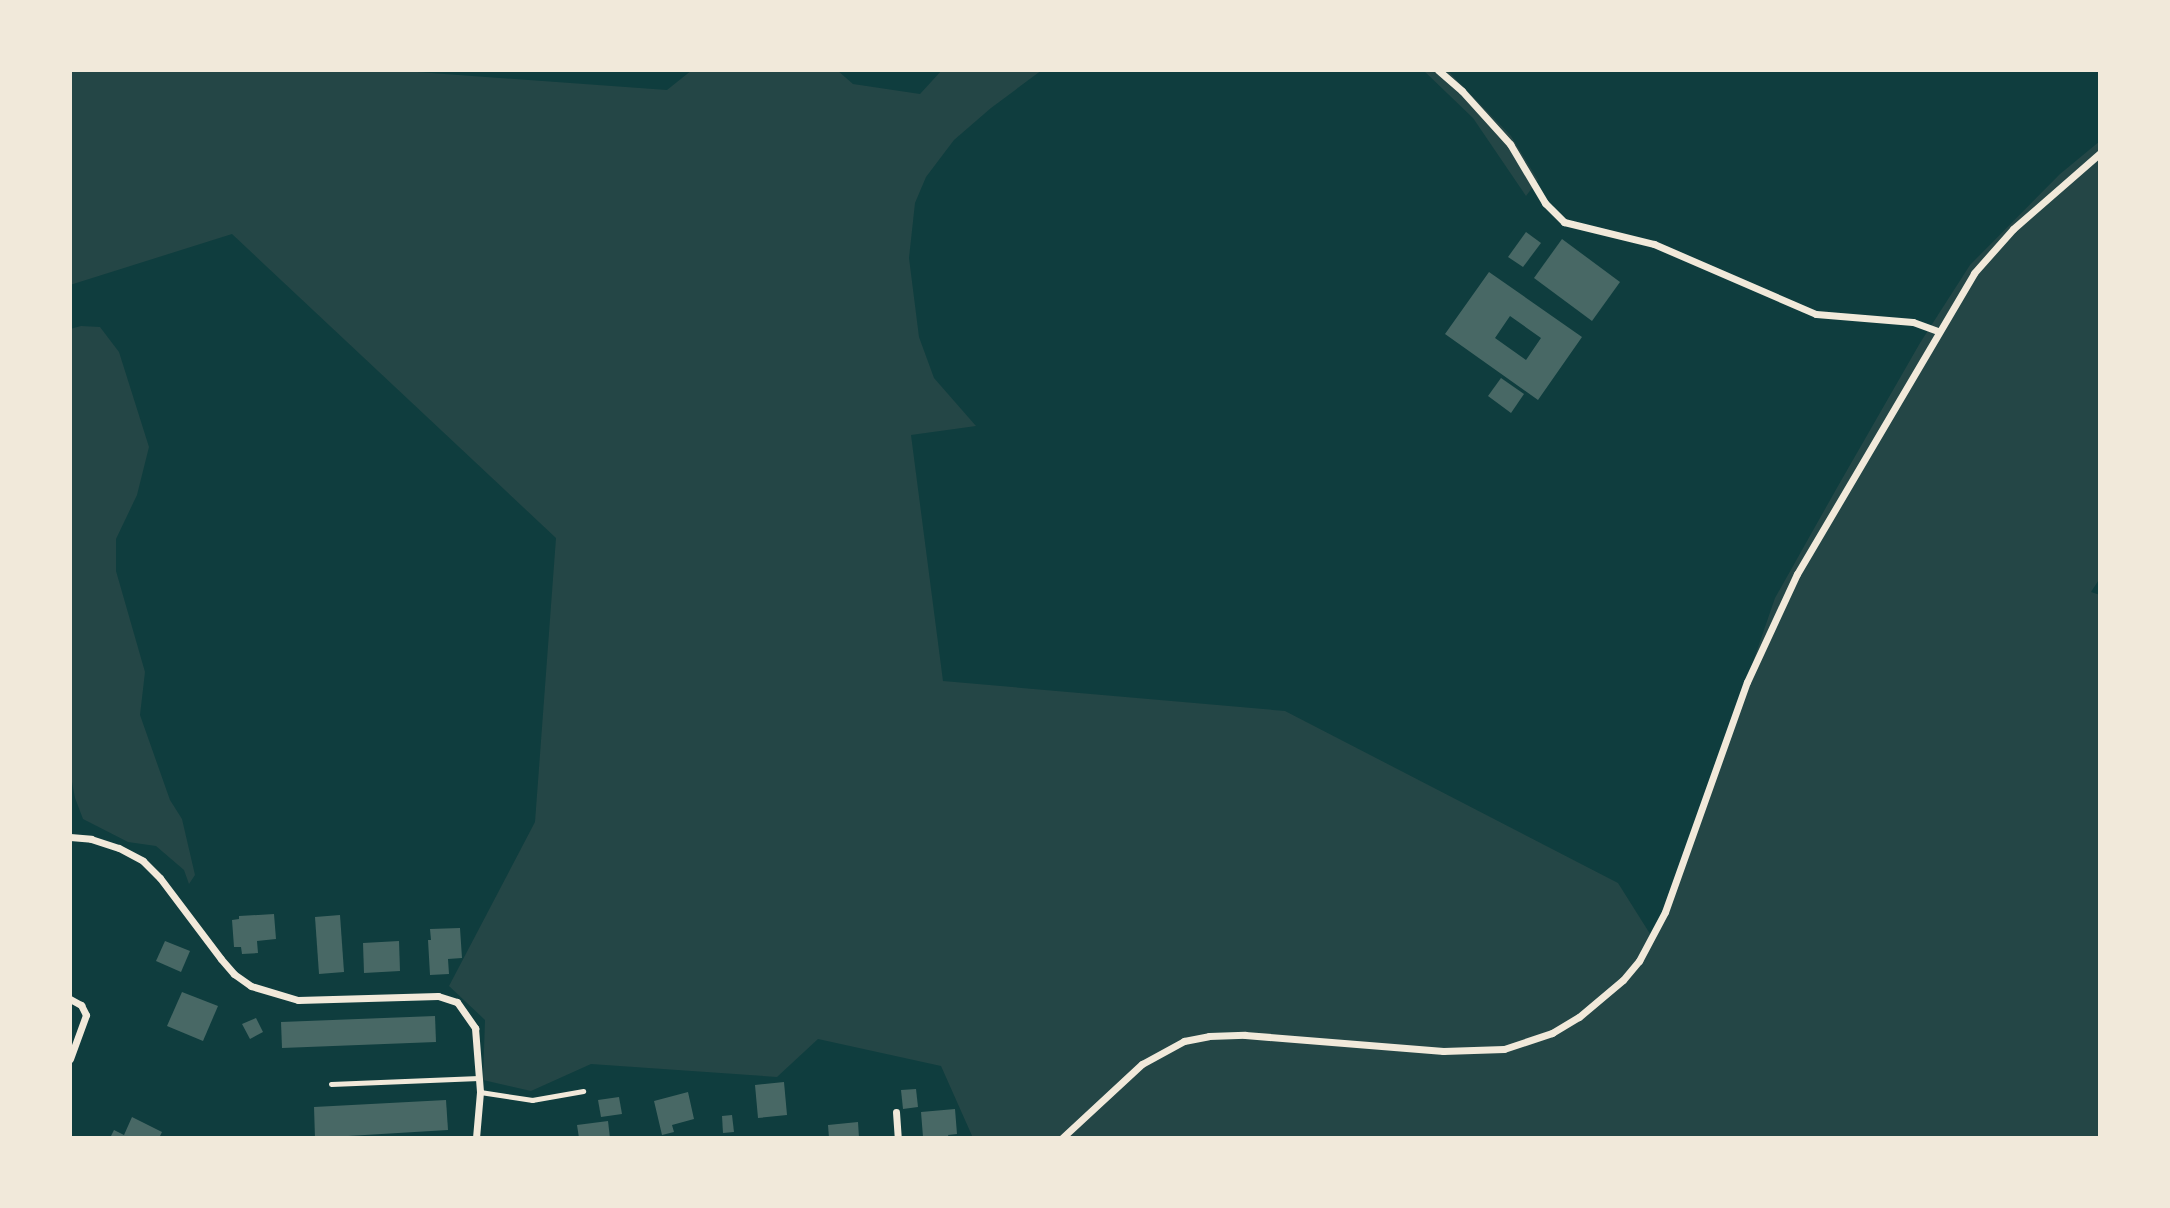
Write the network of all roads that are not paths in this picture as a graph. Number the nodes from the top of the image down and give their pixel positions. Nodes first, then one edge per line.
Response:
1 (1438, 70) edge
2 (2100, 153) edge
3 (1938, 331) junction
4 (70, 837) edge
5 (70, 999) edge
6 (70, 1059) edge
7 (479, 1078) junction
8 (331, 1084) dead end
9 (583, 1091) dead end
10 (480, 1092) junction
11 (896, 1112) dead end
12 (476, 1138) edge
13 (898, 1138) edge
14 (1062, 1138) edge

1 - 3 street
2 - 3 street
3 - 14 street
4 - 7 street
5 - 6 street
7 - 8 lane
7 - 10 street
9 - 10 lane
10 - 12 street
11 - 13 street

